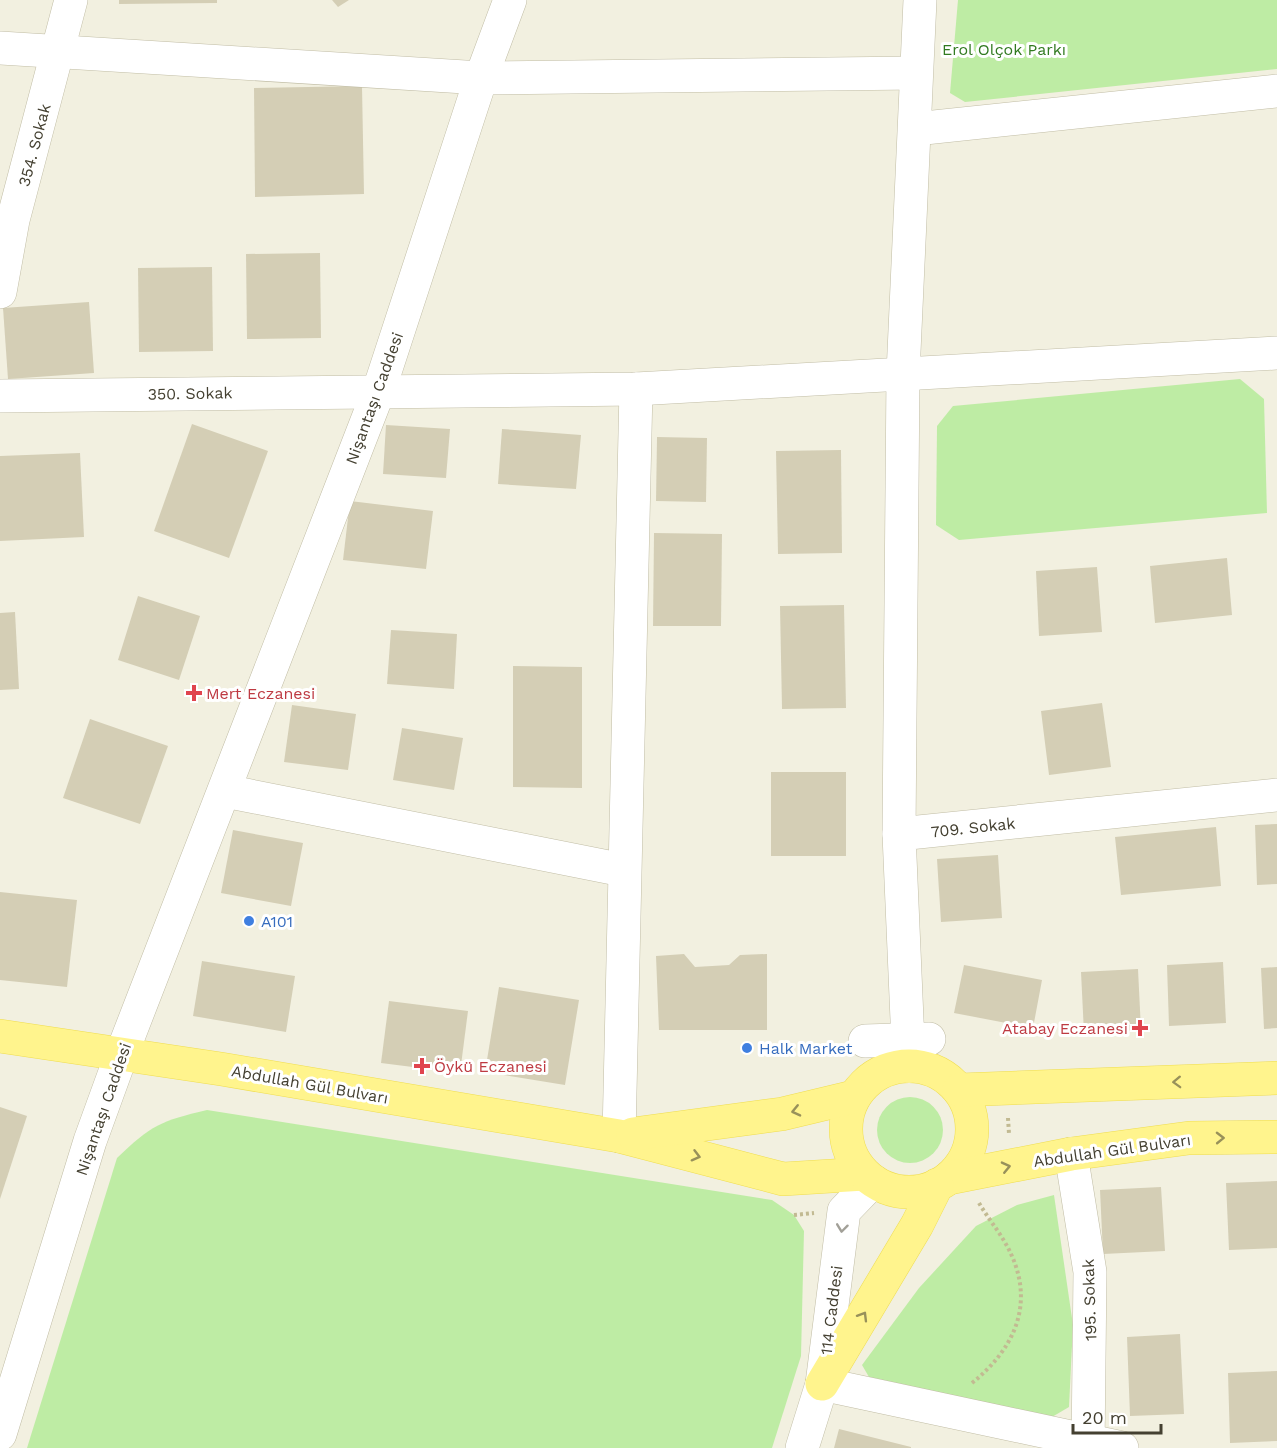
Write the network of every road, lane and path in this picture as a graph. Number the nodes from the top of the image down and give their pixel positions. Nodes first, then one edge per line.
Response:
1 (71, 0) edge
2 (510, 0) edge
3 (920, 0) edge
4 (0, 48) edge
5 (60, 50) junction
6 (916, 73) junction
7 (481, 78) junction
8 (1277, 91) edge
9 (915, 129) junction
10 (0, 292) edge
11 (1277, 353) edge
12 (903, 374) junction
13 (636, 389) junction
14 (379, 390) junction
15 (0, 396) edge
16 (225, 791) junction
17 (1277, 795) edge
18 (899, 834) junction
19 (623, 870) junction
20 (0, 1036) edge
21 (865, 1041) dead end
22 (915, 1048) junction
23 (122, 1053) junction
24 (1277, 1078) edge
25 (1004, 1088) junction
26 (959, 1090) junction
27 (853, 1097) junction
28 (619, 1136) junction
29 (1277, 1137) edge
30 (1071, 1154) junction
31 (1013, 1165) junction
32 (869, 1178) junction
33 (949, 1180) junction
34 (822, 1384) junction
35 (934, 1408) junction
36 (0, 1434) edge
37 (1089, 1444) edge
38 (802, 1448) edge
39 (1122, 1448) edge

1 - 5 street, 354. Sokak
2 - 7 street, Nişantaşı Caddesi
3 - 6 street
4 - 5 street
5 - 7 street
5 - 10 street, 354. Sokak
6 - 7 street
6 - 9 street
7 - 14 street, Nişantaşı Caddesi
8 - 9 street
9 - 12 street
11 - 12 street, 350. Sokak
12 - 13 street, 350. Sokak
12 - 18 street
13 - 14 street, 350. Sokak
13 - 19 street
14 - 15 street, 350. Sokak
14 - 16 street, Nişantaşı Caddesi
16 - 19 street
16 - 23 street, Nişantaşı Caddesi
17 - 18 street, 709. Sokak
18 - 22 street
19 - 28 street
20 - 23 main road, Abdullah Gül Bulvarı
21 - 22 street
22 - 26 main road
22 - 27 main road
23 - 28 main road, Abdullah Gül Bulvarı
23 - 36 street, Nişantaşı Caddesi
24 -> 25 main road
25 - 26 main road
25 - 31 path
26 - 33 main road
27 -> 28 main road, Abdullah Gül Bulvarı
27 - 32 main road
28 -> 32 main road, Abdullah Gül Bulvarı
30 -> 29 main road, Abdullah Gül Bulvarı
30 - 31 main road, Abdullah Gül Bulvarı
30 - 37 street, 195. Sokak
33 -> 31 main road, Abdullah Gül Bulvarı
32 - 33 main road
32 -> 34 street, 114 Caddesi
34 -> 33 main road
33 - 35 path
34 - 35 street
34 - 38 street, 114 Caddesi
35 - 37 street
37 - 39 street

